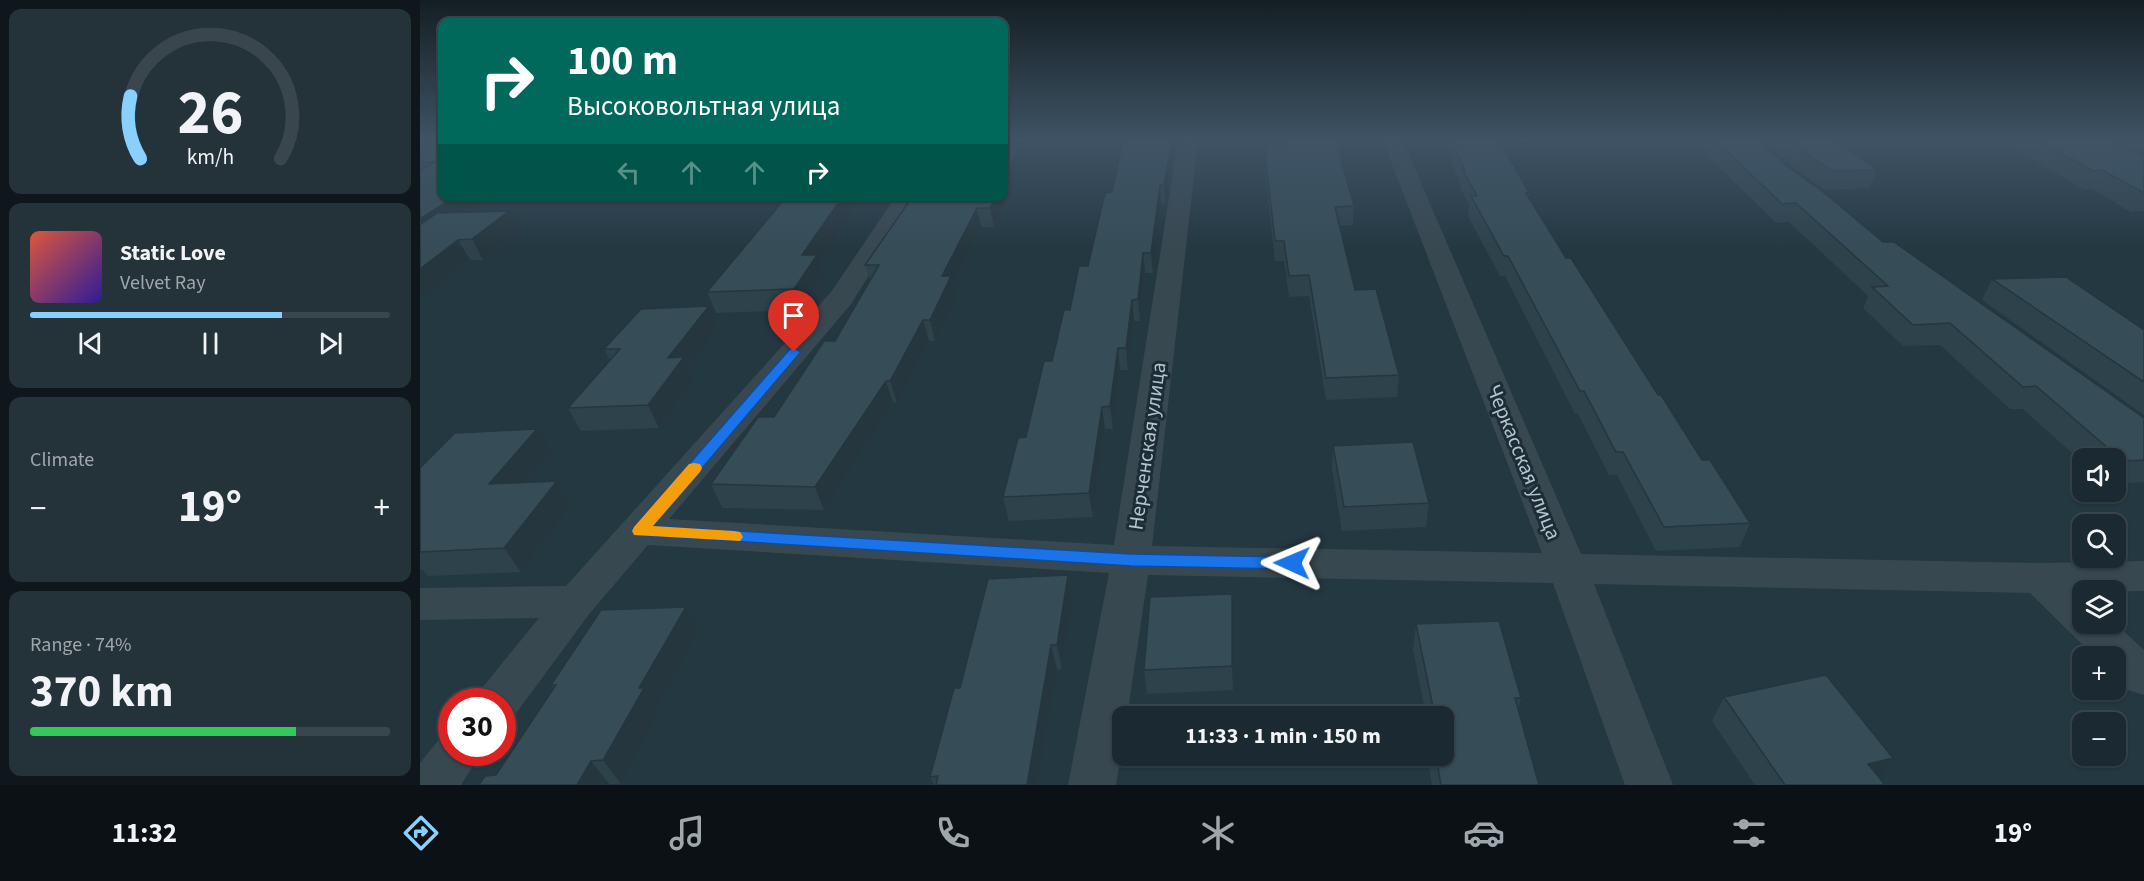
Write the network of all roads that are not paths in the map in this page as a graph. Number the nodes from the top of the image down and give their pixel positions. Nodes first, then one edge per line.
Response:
1 (1183, 178) edge
2 (1408, 178) edge
3 (905, 201) edge
4 (640, 531) junction
5 (1131, 560) junction
6 (1568, 568) junction
7 (2144, 576) edge
8 (2040, 578) junction
9 (576, 602) junction
10 (420, 604) edge
11 (2072, 608) edge
12 (2099, 634) edge
13 (2144, 677) edge
14 (509, 688) edge
15 (447, 766) edge
16 (432, 785) edge
17 (1092, 785) edge
18 (1649, 785) edge

1 - 5 street, Нерченская улица
2 - 6 street, Черкасская улица
3 - 4 street
4 - 5 street
4 - 9 street
5 - 6 street
5 - 17 street, Нерченская улица
6 - 8 street
6 - 18 street, Черкасская улица
7 - 8 street
8 - 11 street
9 - 10 street
9 - 14 street
12 - 13 street
15 - 16 street

